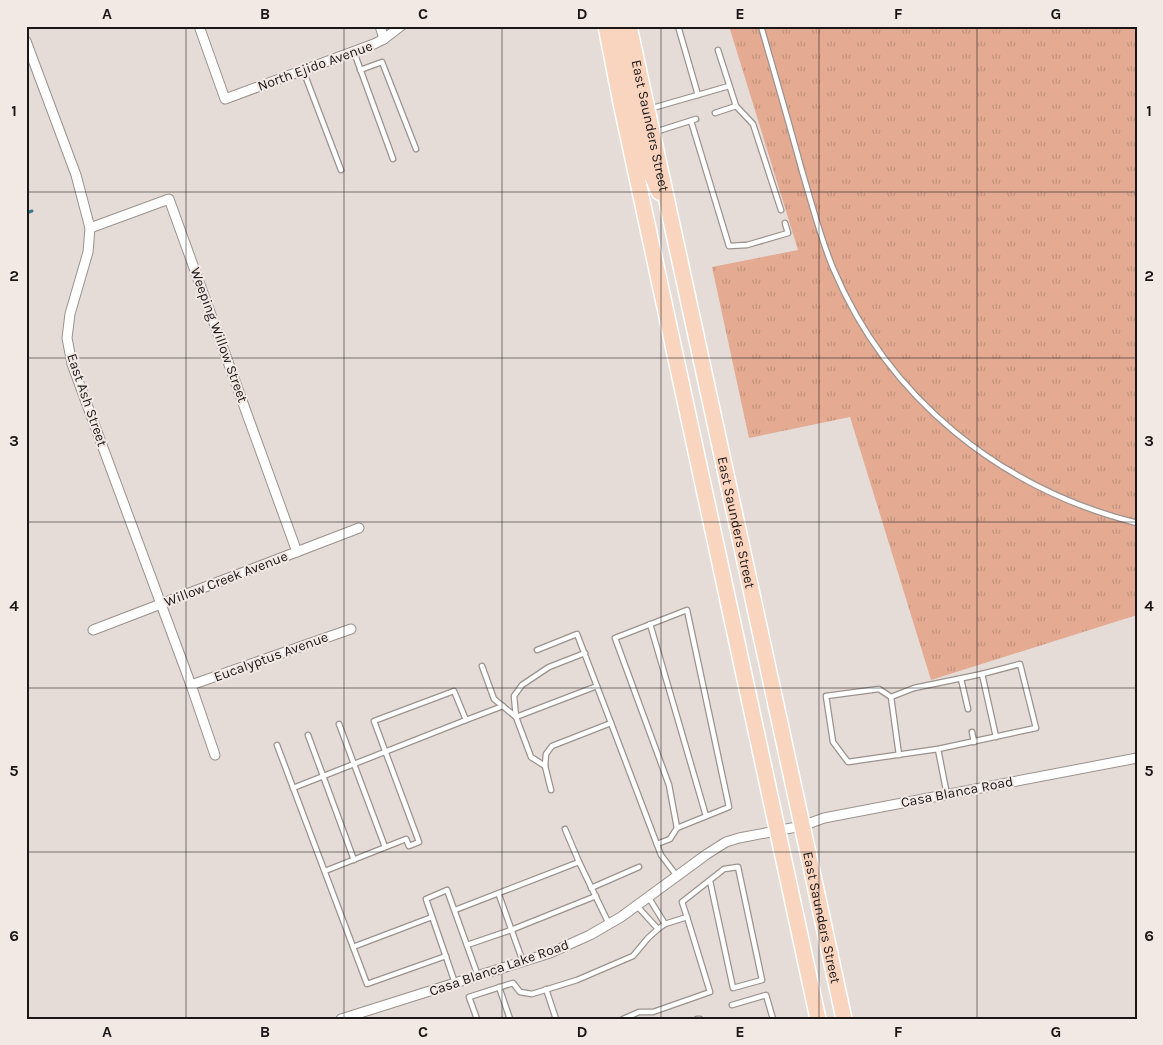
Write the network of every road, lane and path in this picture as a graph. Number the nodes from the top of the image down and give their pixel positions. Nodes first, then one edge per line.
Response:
1 (199, 26) edge
2 (380, 26) edge
3 (401, 26) edge
4 (606, 26) edge
5 (618, 26) edge
6 (629, 26) edge
7 (678, 26) edge
8 (761, 26) edge
9 (384, 39) junction
10 (26, 41) edge
11 (718, 50) dead end
12 (354, 52) junction
13 (303, 70) junction
14 (360, 70) junction
15 (729, 86) junction
16 (698, 95) junction
17 (736, 106) junction
18 (648, 110) junction
19 (715, 113) dead end
20 (653, 132) junction
21 (416, 149) dead end
22 (393, 159) dead end
23 (341, 170) dead end
24 (781, 210) dead end
25 (671, 215) junction
26 (785, 223) dead end
27 (90, 228) junction
28 (1137, 522) edge
29 (359, 528) dead end
30 (297, 552) junction
31 (160, 604) junction
32 (650, 624) junction
33 (351, 629) dead end
34 (93, 630) dead end
35 (537, 650) dead end
36 (585, 653) junction
37 (482, 666) dead end
38 (982, 674) junction
39 (961, 678) junction
40 (191, 685) junction
41 (597, 686) junction
42 (891, 697) junction
43 (503, 706) junction
44 (968, 710) dead end
45 (516, 717) junction
46 (466, 720) junction
47 (611, 723) junction
48 (339, 724) dead end
49 (972, 732) dead end
50 (308, 735) dead end
51 (996, 737) junction
52 (974, 742) junction
53 (276, 745) dead end
54 (938, 749) junction
55 (386, 753) junction
56 (215, 754) dead end
57 (899, 755) junction
58 (1137, 758) edge
59 (354, 765) junction
60 (545, 766) junction
61 (323, 777) junction
62 (293, 788) junction
63 (551, 790) dead end
64 (947, 794) junction
65 (706, 816) junction
66 (802, 826) junction
67 (677, 828) junction
68 (565, 829) dead end
69 (778, 830) junction
70 (656, 844) junction
71 (386, 847) junction
72 (354, 860) junction
73 (579, 862) junction
74 (639, 867) dead end
75 (325, 871) junction
76 (677, 876) junction
77 (710, 881) junction
78 (591, 888) junction
79 (499, 895) junction
80 (596, 896) junction
81 (649, 898) junction
82 (637, 906) junction
83 (455, 910) junction
84 (432, 917) junction
85 (686, 917) junction
86 (609, 924) junction
87 (665, 924) junction
88 (658, 929) junction
89 (511, 930) junction
90 (467, 945) junction
91 (353, 947) junction
92 (446, 956) junction
93 (523, 962) junction
94 (478, 976) junction
95 (455, 983) junction
96 (499, 987) junction
97 (546, 990) junction
98 (732, 1005) dead end
99 (341, 1019) edge
100 (477, 1019) edge
101 (510, 1019) edge
102 (556, 1019) edge
103 (623, 1019) edge
104 (773, 1019) edge
105 (818, 1019) edge
106 (844, 1019) edge

1 - 13 street, North Ejido Avenue
2 - 9 street
3 - 9 street, North Ejido Avenue
4 - 69 main road, East Saunders Street
5 - 25 main road
6 - 18 main road, East Saunders Street
7 - 16 lane
8 - 28 lane
9 - 12 street, North Ejido Avenue
10 - 27 street, East Ash Street
11 - 15 lane
12 - 13 street, North Ejido Avenue
12 - 14 lane
13 - 23 lane
14 - 21 lane
14 - 22 lane
15 - 16 lane
15 - 17 lane
16 - 18 lane
17 - 19 lane
17 - 24 lane
18 - 20 main road, East Saunders Street
20 - 25 main road, East Saunders Street
20 - 26 lane
25 - 66 main road, East Saunders Street
27 - 30 street, Weeping Willow Street
27 - 31 street, East Ash Street
29 - 30 street, Willow Creek Avenue
30 - 31 street, Willow Creek Avenue
31 - 34 street, Willow Creek Avenue
31 - 40 street, East Ash Street
32 - 65 lane
32 - 65 lane
32 - 67 lane
33 - 40 street, Eucalyptus Avenue
35 - 36 lane
36 - 41 lane
36 - 45 lane
37 - 43 lane
38 - 39 lane
38 - 51 lane
38 - 51 lane
39 - 42 lane
39 - 44 lane
40 - 56 street, East Ash Street
41 - 45 lane
41 - 47 lane
42 - 57 lane
42 - 57 lane
43 - 45 lane
43 - 46 lane
45 - 60 lane
46 - 55 lane
46 - 55 lane
47 - 60 lane
47 - 70 lane
48 - 59 lane
49 - 52 lane
50 - 61 lane
51 - 52 lane
52 - 54 lane
53 - 62 lane
54 - 57 lane
54 - 64 lane
55 - 59 lane
55 - 71 lane
58 - 64 street, Casa Blanca Road
59 - 61 lane
59 - 71 lane
60 - 63 lane
61 - 62 lane
61 - 72 lane
62 - 75 lane
64 - 66 street, Casa Blanca Road
65 - 67 lane
66 - 69 street, Casa Blanca Road
66 - 106 main road, East Saunders Street
67 - 70 lane
68 - 73 lane
69 - 76 street, Casa Blanca Lake Road
69 - 105 main road, East Saunders Street
70 - 76 lane
71 - 72 lane
72 - 75 lane
73 - 78 lane
73 - 79 lane
74 - 78 lane
75 - 91 lane
76 - 81 street, Casa Blanca Lake Road
77 - 77 lane
77 - 85 lane
78 - 80 lane
79 - 83 lane
79 - 89 lane
80 - 86 lane
80 - 89 lane
81 - 82 street, Casa Blanca Lake Road
81 - 87 lane
82 - 86 street, Casa Blanca Lake Road
82 - 88 lane
83 - 84 lane
83 - 90 lane
84 - 91 lane
84 - 92 lane
85 - 87 lane
85 - 103 lane
86 - 93 street, Casa Blanca Lake Road
87 - 88 lane
88 - 97 lane
89 - 90 lane
89 - 93 lane
90 - 94 lane
91 - 92 lane
92 - 95 lane
93 - 94 street, Casa Blanca Lake Road
94 - 95 street, Casa Blanca Lake Road
95 - 99 street, Casa Blanca Lake Road
96 - 97 lane
96 - 100 lane
96 - 101 lane
97 - 102 lane
98 - 104 lane

